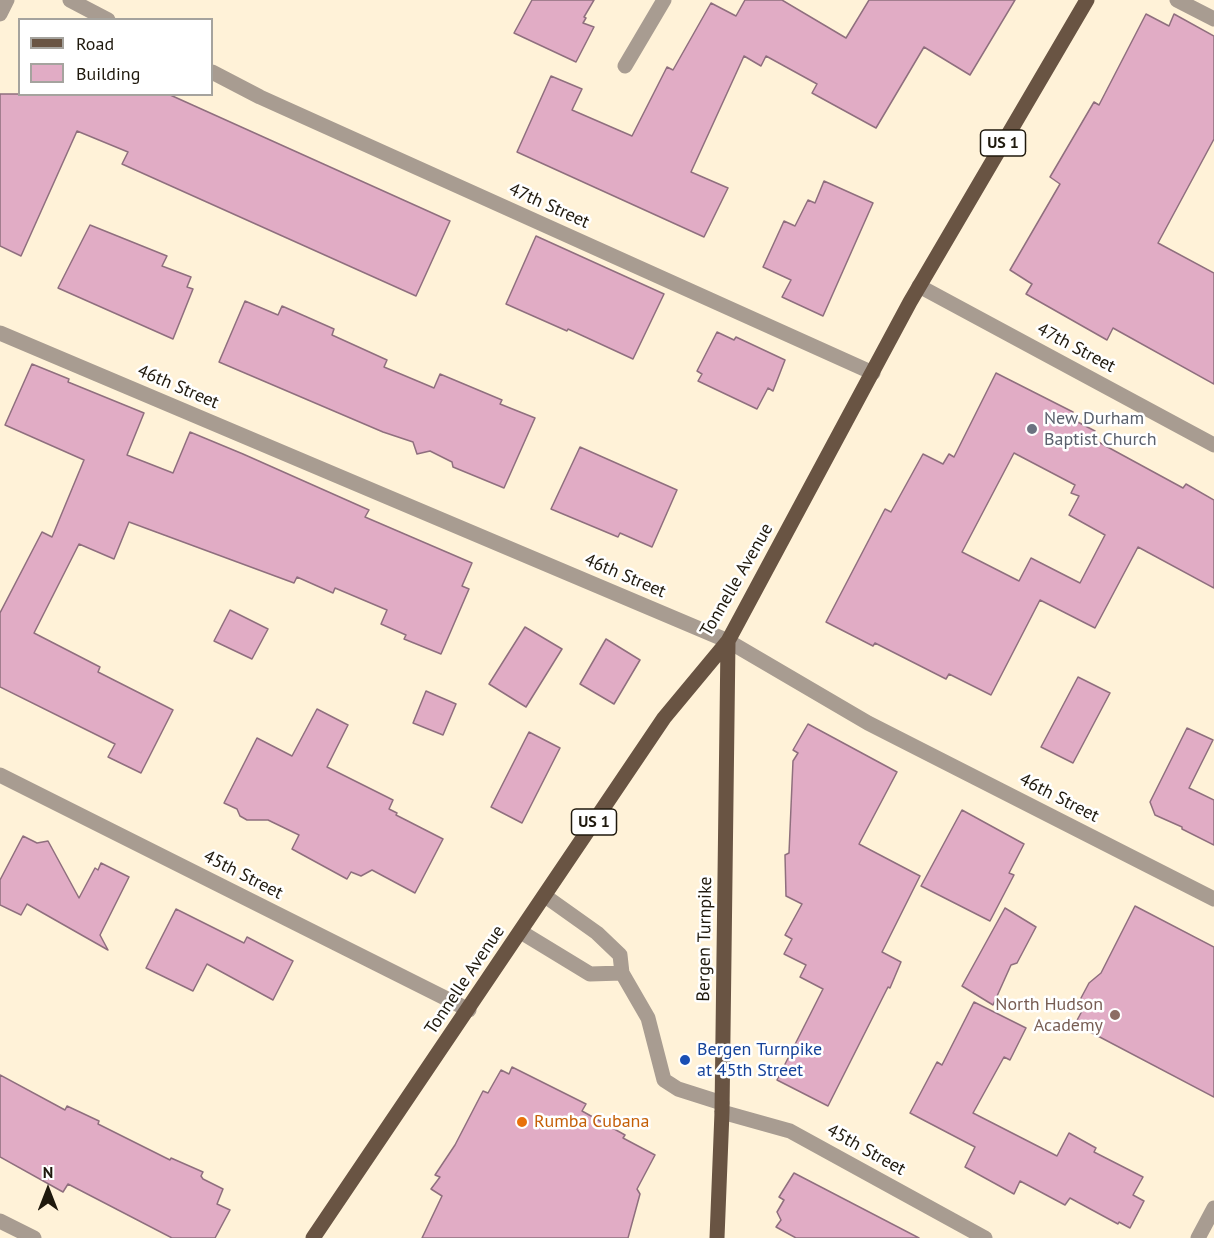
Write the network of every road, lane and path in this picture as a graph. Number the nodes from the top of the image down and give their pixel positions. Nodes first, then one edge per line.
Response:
1 (7, 0) edge
2 (70, 0) edge
3 (664, 0) edge
4 (1088, 0) edge
5 (1177, 0) edge
6 (0, 14) edge
7 (104, 18) edge
8 (1214, 19) edge
9 (624, 66) dead end
10 (213, 73) edge
11 (919, 286) junction
12 (0, 333) edge
13 (873, 373) junction
14 (1214, 445) edge
15 (729, 640) junction
16 (0, 775) edge
17 (545, 896) junction
18 (1214, 900) edge
19 (520, 932) junction
20 (622, 972) junction
21 (469, 1010) junction
22 (722, 1108) junction
23 (1214, 1208) edge
24 (0, 1221) edge
25 (34, 1238) edge
26 (313, 1238) edge
27 (717, 1238) edge
28 (985, 1238) edge
29 (1198, 1238) edge

1 - 6 street
2 - 7 street
3 - 9 street
4 - 11 main road, Tonnelle Avenue / US 1
5 - 8 street
10 - 13 street, 47th Street
11 - 13 main road, Tonnelle Avenue / US 1
11 - 14 street, 47th Street
12 - 15 street, 46th Street
13 - 15 main road, Tonnelle Avenue / US 1
15 - 17 main road, Tonnelle Avenue / US 1
15 - 18 street, 46th Street
15 - 22 main road, Bergen Turnpike
16 - 21 street, 45th Street
17 - 19 main road, Tonnelle Avenue / US 1
17 - 20 street
19 - 20 street
19 - 21 main road, Tonnelle Avenue / US 1
20 - 22 street, 45th Street
21 - 26 main road, Tonnelle Avenue / US 1
22 - 27 main road, Bergen Turnpike
22 - 28 street, 45th Street
23 - 29 street
24 - 25 street

